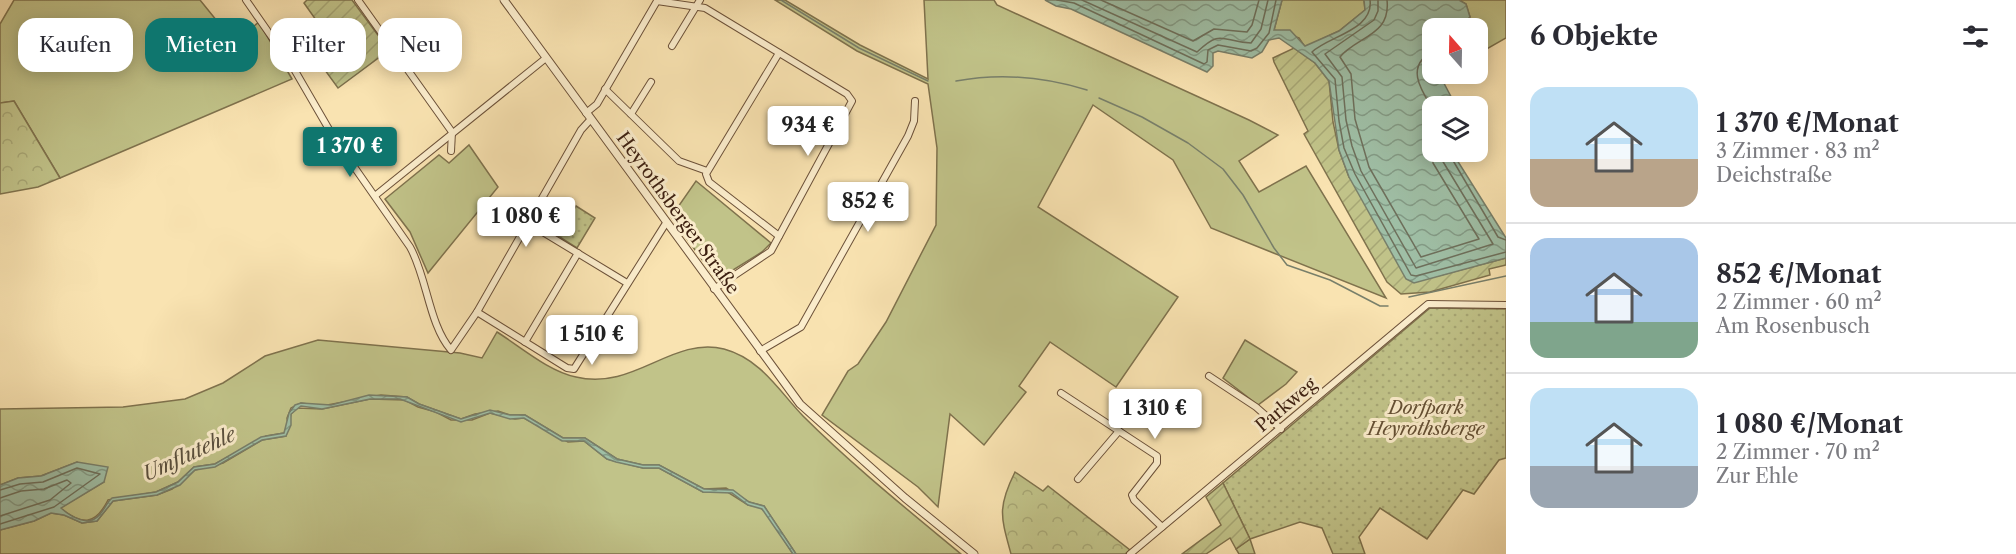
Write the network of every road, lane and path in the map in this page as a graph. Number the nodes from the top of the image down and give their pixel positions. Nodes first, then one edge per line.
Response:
1 (246, 0) edge
2 (358, 0) edge
3 (504, 0) edge
4 (657, 1) edge
5 (698, 3) edge
6 (672, 46) dead end
7 (779, 53) junction
8 (546, 58) junction
9 (651, 82) dead end
10 (605, 89) junction
11 (915, 101) dead end
12 (630, 114) junction
13 (588, 116) junction
14 (452, 132) junction
15 (451, 151) dead end
16 (706, 171) junction
17 (376, 195) junction
18 (528, 223) junction
19 (666, 223) junction
20 (779, 236) junction
21 (578, 253) junction
22 (627, 283) junction
23 (714, 289) junction
24 (1506, 305) edge
25 (477, 312) junction
26 (525, 342) junction
27 (760, 351) junction
28 (1209, 376) dead end
29 (1061, 393) dead end
30 (1281, 429) junction
31 (1119, 431) junction
32 (1078, 479) dead end
33 (1162, 527) junction
34 (974, 554) edge
35 (1130, 554) edge

1 - 17 street
2 - 14 street
3 - 8 street, Heyrothsberger Straße
4 - 5 street
4 - 10 street
5 - 6 street
5 - 7 street
7 - 16 street
7 - 20 street
8 - 13 street, Heyrothsberger Straße
8 - 14 street
9 - 12 street
10 - 12 street
10 - 13 street
11 - 27 street
12 - 16 street
13 - 18 street
13 - 19 street, Heyrothsberger Straße
14 - 15 street
14 - 17 street
16 - 20 street
17 - 25 street
18 - 21 street
18 - 25 street
19 - 22 street
19 - 23 street, Heyrothsberger Straße
20 - 23 street
21 - 22 street
21 - 26 street
22 - 26 street
23 - 27 street, Heyrothsberger Straße
24 - 30 street, Parkweg
25 - 26 street
27 - 34 street, Heyrothsberger Straße
28 - 30 street
29 - 31 street
30 - 33 street, Parkweg
31 - 32 street
31 - 33 street
33 - 35 street, Parkweg

